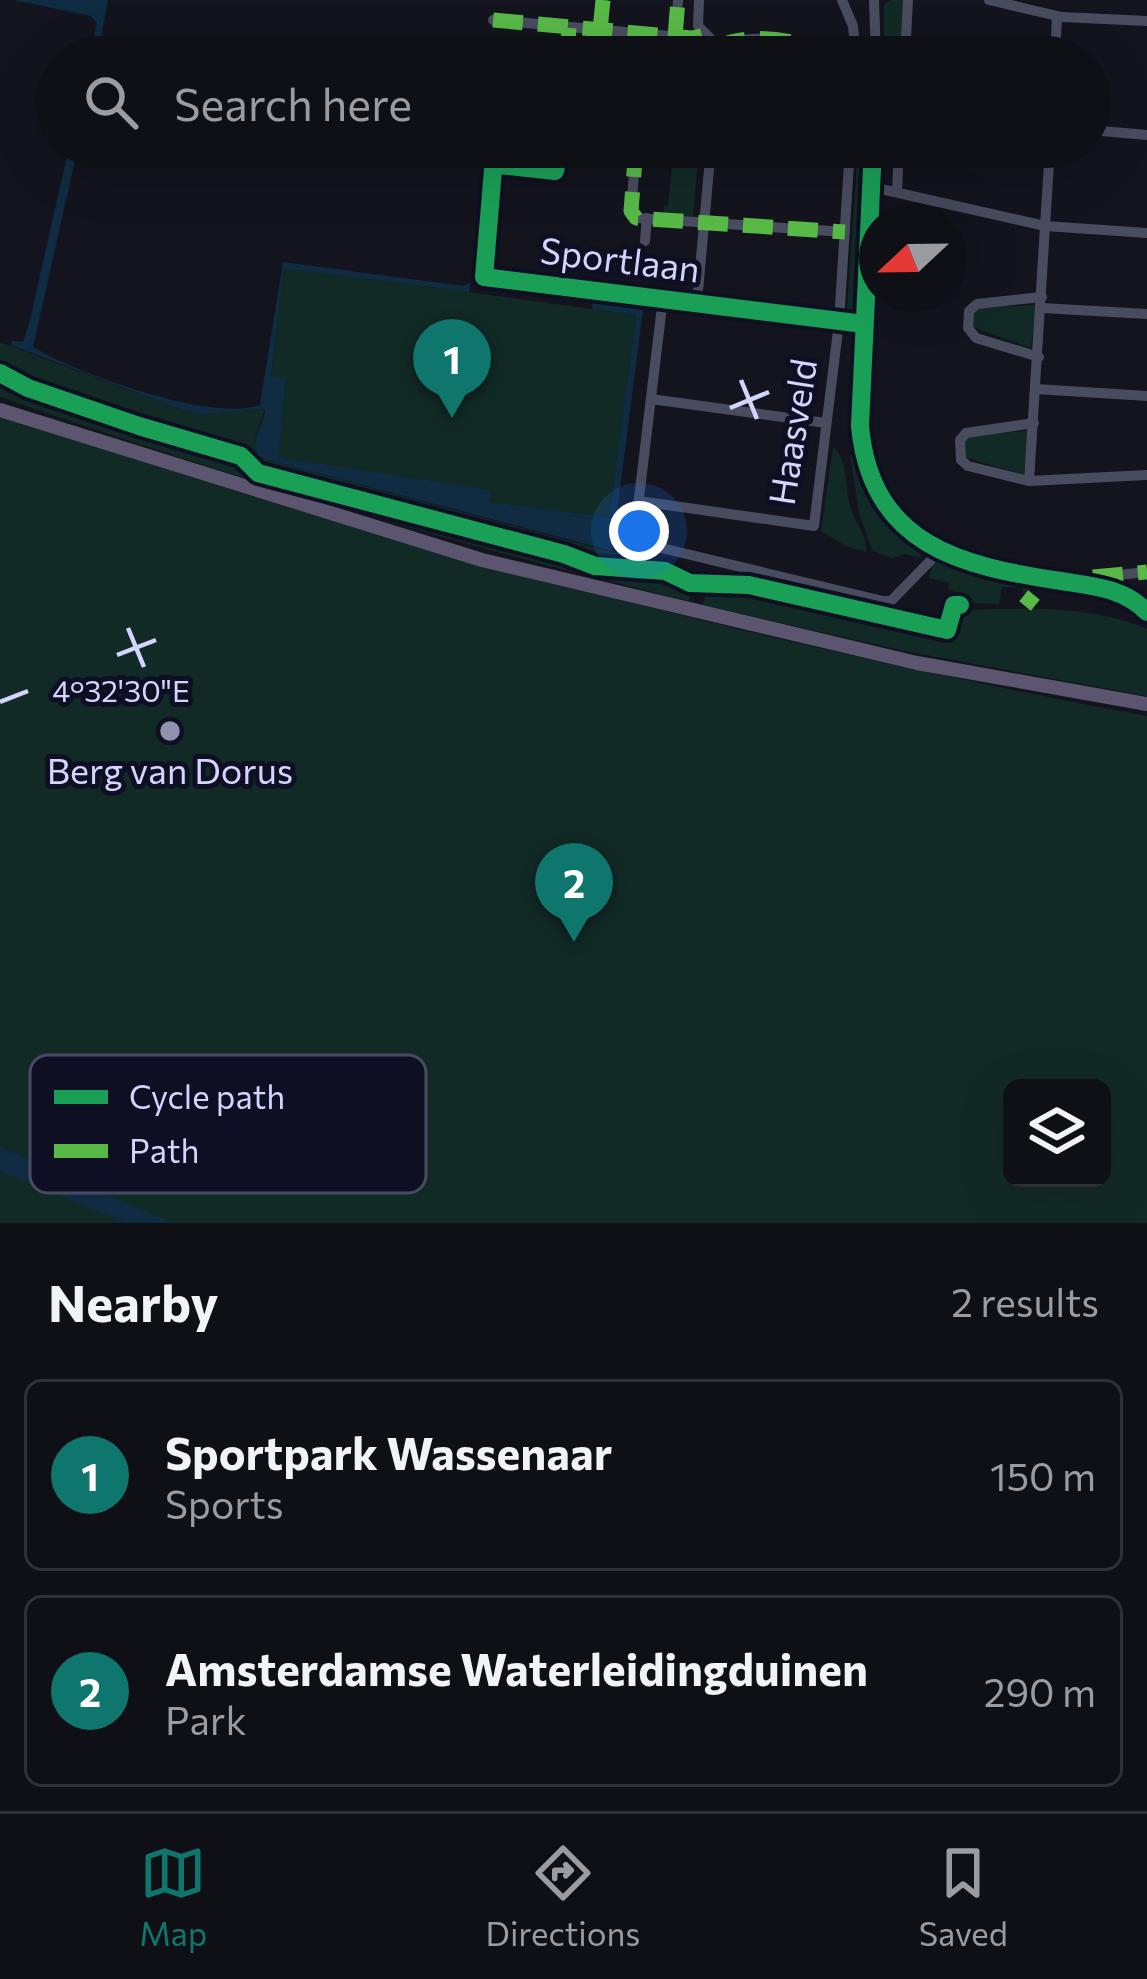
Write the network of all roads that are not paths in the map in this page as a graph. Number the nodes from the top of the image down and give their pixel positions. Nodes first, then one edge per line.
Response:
1 (603, 0) edge
2 (678, 0) edge
3 (699, 0) edge
4 (842, 0) edge
5 (874, 0) edge
6 (908, 0) edge
7 (989, 0) edge
8 (1063, 0) edge
9 (1060, 16) junction
10 (494, 20) dead end
11 (1147, 21) edge
12 (569, 28) junction
13 (600, 30) junction
14 (705, 34) joint
15 (568, 36) edge
16 (658, 36) edge
17 (675, 36) edge
18 (685, 36) edge
19 (853, 36) edge
20 (875, 36) edge
21 (905, 36) edge
22 (1058, 36) edge
23 (1111, 132) edge
24 (1147, 135) edge
25 (496, 168) edge
26 (521, 168) edge
27 (555, 168) edge
28 (634, 168) edge
29 (709, 168) edge
30 (849, 168) edge
31 (872, 168) edge
32 (898, 168) edge
33 (1049, 168) edge
34 (872, 187) junction
35 (897, 191) junction
36 (647, 218) junction
37 (705, 223) junction
38 (1045, 226) junction
39 (845, 232) junction
40 (1147, 233) edge
41 (645, 241) dead end
42 (663, 298) junction
43 (698, 302) junction
44 (1042, 303) junction
45 (1147, 314) edge
46 (839, 322) junction
47 (864, 324) junction
48 (1039, 357) junction
49 (1036, 389) junction
50 (1147, 396) edge
51 (651, 399) junction
52 (0, 410) edge
53 (826, 423) junction
54 (1034, 423) junction
55 (1147, 475) edge
56 (1029, 481) junction
57 (639, 501) junction
58 (934, 550) junction
59 (1146, 573) edge
60 (1070, 583) junction
61 (1130, 597) junction
62 (1147, 604) edge
63 (1147, 704) edge

1 - 13 street
2 - 17 street
3 - 14 street
4 - 19 street
5 - 20 street
6 - 21 street
7 - 9 street
8 - 9 street
9 - 11 street
9 - 22 street
10 - 12 street
12 - 13 street
12 - 15 street
13 - 16 street
14 - 18 street
23 - 24 street
25 - 42 street, Sportlaan
26 - 27 street, Sportlaan
28 - 36 street
29 - 37 street
30 - 39 street, Haasveld
31 - 34 street
32 - 35 street
33 - 38 street
34 - 35 street
34 - 47 street
35 - 38 street
36 - 37 street
36 - 41 street
37 - 39 street
37 - 43 street
38 - 40 street
38 - 44 street
39 - 46 street, Haasveld
42 - 43 street, Sportlaan
42 - 51 street
43 - 46 street, Sportlaan
44 - 45 street
44 - 48 street
44 - 48 street
46 - 47 street, Sportlaan
46 - 53 street, Haasveld
47 - 58 street
48 - 49 street
49 - 50 street
49 - 54 street
51 - 53 street
51 - 57 street
52 - 63 main road
53 - 57 street, Haasveld
54 - 56 street
54 - 56 street
55 - 56 street
57 - 58 street
58 - 60 street
59 - 60 street
59 - 61 street
60 - 61 street
61 - 62 street

